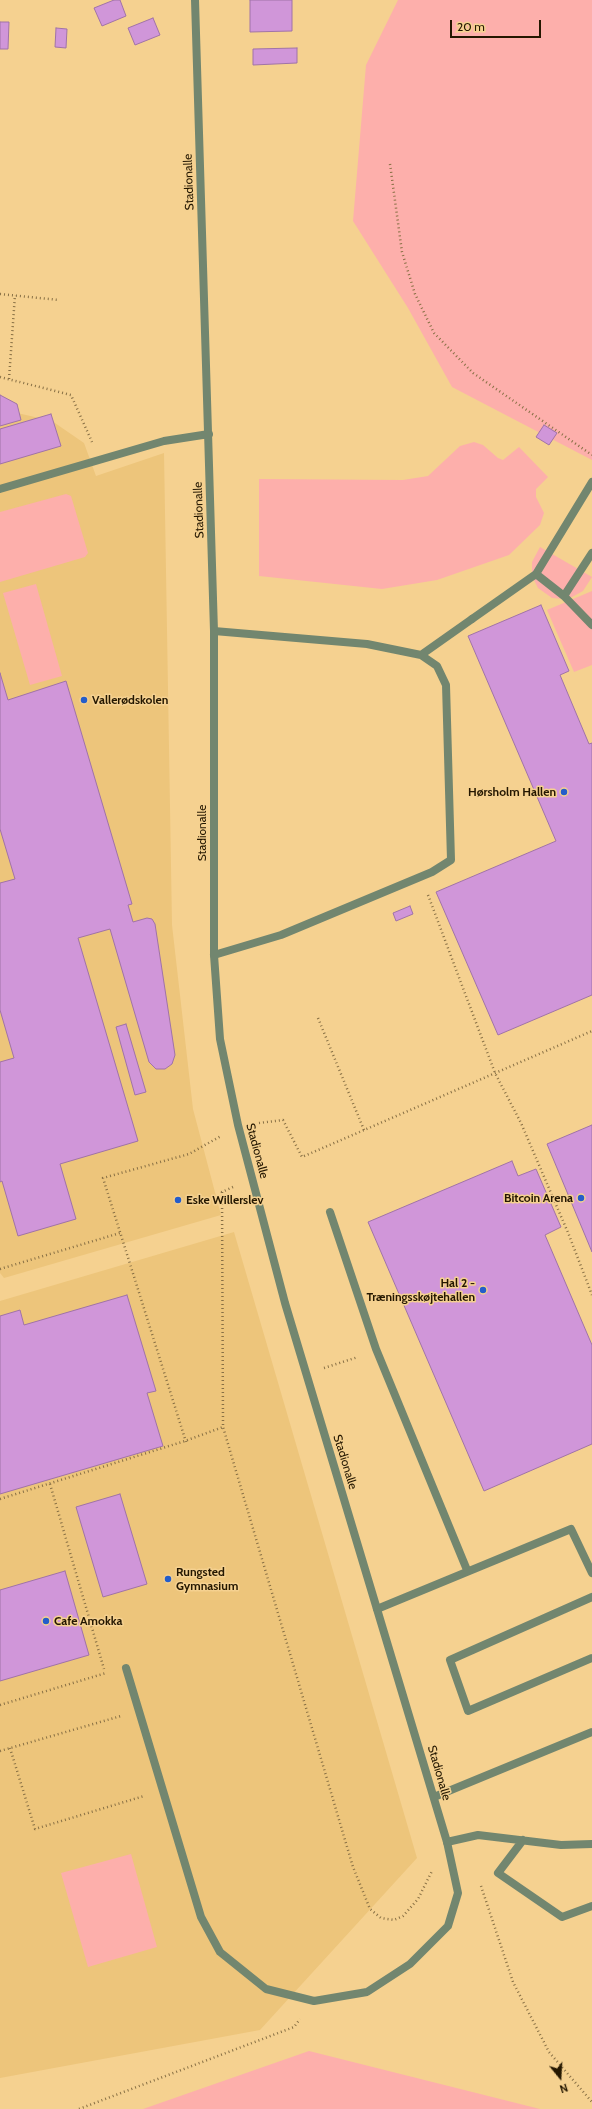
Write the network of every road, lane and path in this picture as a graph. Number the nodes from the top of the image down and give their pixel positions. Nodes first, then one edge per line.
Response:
1 (195, 0) edge
2 (390, 164) dead end
3 (0, 294) edge
4 (15, 296) junction
5 (59, 300) dead end
6 (0, 377) edge
7 (8, 379) junction
8 (209, 434) junction
9 (592, 455) edge
10 (100, 459) junction
11 (592, 482) edge
12 (0, 489) edge
13 (592, 553) edge
14 (536, 574) junction
15 (564, 596) junction
16 (592, 626) edge
17 (214, 632) junction
18 (421, 655) junction
19 (420, 876) junction
20 (214, 955) junction
21 (318, 1018) dead end
22 (592, 1031) edge
23 (496, 1073) junction
24 (238, 1125) junction
25 (364, 1130) junction
26 (252, 1178) junction
27 (330, 1212) dead end
28 (120, 1233) junction
29 (0, 1269) edge
30 (592, 1296) edge
31 (376, 1349) junction
32 (306, 1373) junction
33 (223, 1427) junction
34 (186, 1442) junction
35 (50, 1484) junction
36 (0, 1499) edge
37 (467, 1570) junction
38 (592, 1573) edge
39 (592, 1597) edge
40 (377, 1609) junction
41 (592, 1658) edge
42 (126, 1668) joint
43 (106, 1674) junction
44 (0, 1705) edge
45 (139, 1711) junction
46 (592, 1732) edge
47 (10, 1748) junction
48 (0, 1751) edge
49 (163, 1790) junction
50 (434, 1797) junction
51 (523, 1840) junction
52 (447, 1842) junction
53 (592, 1844) edge
54 (480, 1882) dead end
55 (592, 1906) edge
56 (314, 2001) junction
57 (592, 2102) edge
58 (79, 2109) edge

1 - 8 street, Stadionalle
2 - 9 path
3 - 4 path
4 - 5 path
4 - 7 path
6 - 7 path
7 - 10 path
8 - 10 street
8 - 17 street, Stadionalle
10 - 12 street
11 - 14 street
13 - 15 street
14 - 15 street
14 - 18 street
15 - 16 street
17 - 18 street
17 - 20 street, Stadionalle
18 - 19 street
19 - 20 street
19 - 23 path
20 - 24 street, Stadionalle
21 - 25 path
22 - 23 path
23 - 25 path
23 - 30 path
24 - 25 path
24 - 26 street, Stadionalle
24 - 28 path
26 - 32 street, Stadionalle
26 - 33 path
27 - 31 street
28 - 29 path
28 - 34 path
31 - 32 path
31 - 37 street
32 - 40 street, Stadionalle
33 - 34 path
33 - 52 path
34 - 35 path
35 - 36 path
35 - 43 path
37 - 38 street
37 - 40 street
39 - 41 street
40 - 50 street, Stadionalle
42 - 43 path
42 - 45 street, Stadionalle
43 - 44 path
45 - 47 path
45 - 49 street, Stadionalle
46 - 50 street
47 - 48 path
47 - 49 path
49 - 56 street, Stadionalle
50 - 52 street, Stadionalle
51 - 52 street
51 - 53 street
51 - 55 street
52 - 56 street, Stadionalle
54 - 57 path
56 - 58 path

